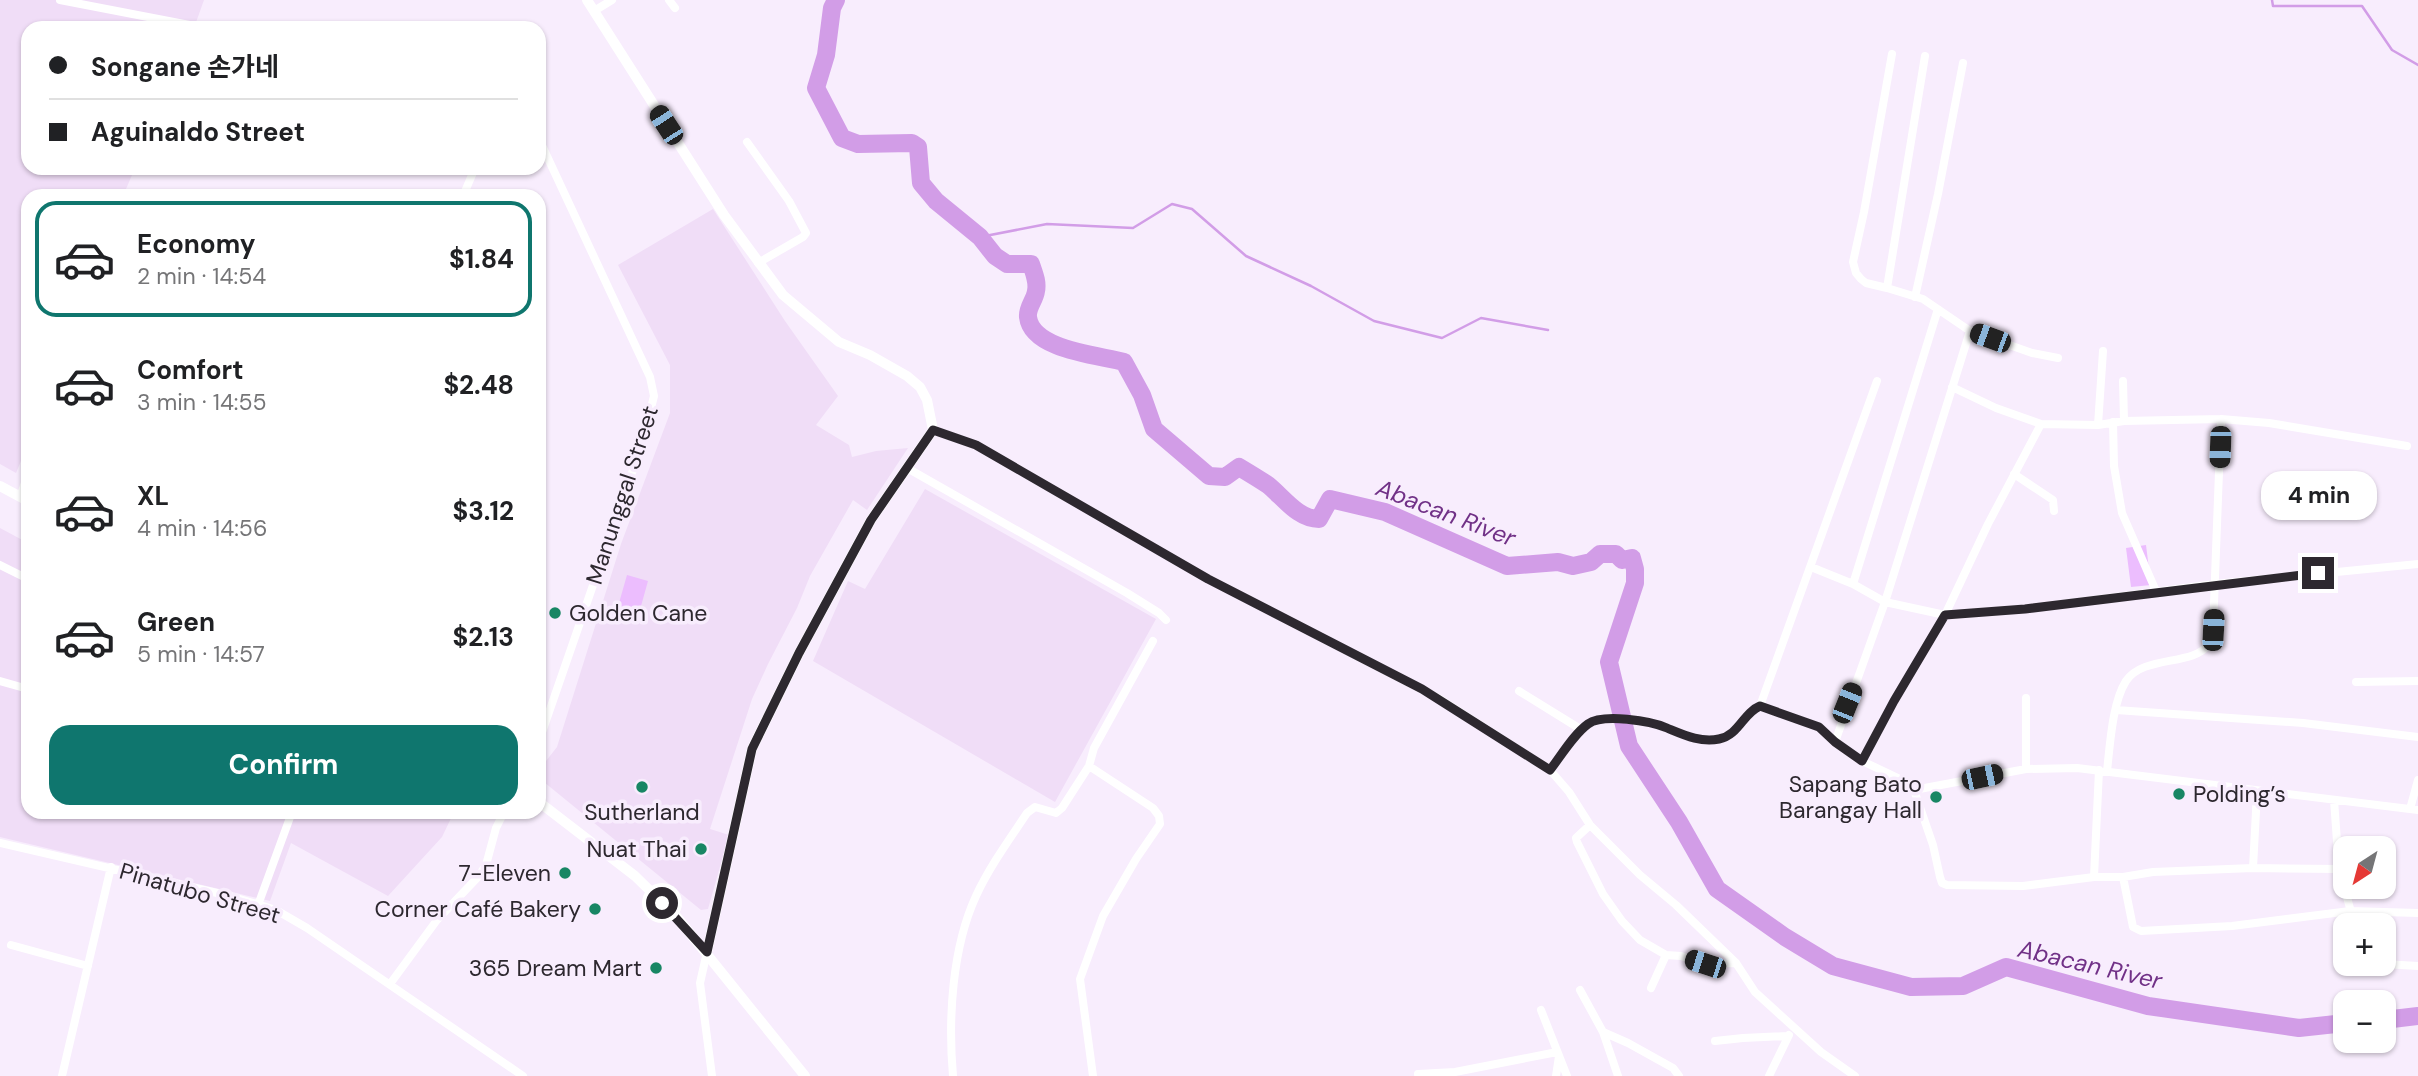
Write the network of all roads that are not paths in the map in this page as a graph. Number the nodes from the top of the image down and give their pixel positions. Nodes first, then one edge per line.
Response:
1 (60, 0) edge
2 (587, 0) edge
3 (612, 0) edge
4 (669, 0) edge
5 (675, 8) dead end
6 (594, 11) junction
7 (174, 21) edge
8 (1892, 54) dead end
9 (1926, 56) dead end
10 (1963, 63) dead end
11 (747, 142) dead end
12 (546, 154) edge
13 (758, 263) junction
14 (1887, 288) junction
15 (1915, 297) junction
16 (1938, 309) junction
17 (1970, 331) junction
18 (2103, 351) dead end
19 (2058, 358) dead end
20 (2123, 380) dead end
21 (1877, 382) dead end
22 (1952, 387) junction
23 (2221, 419) junction
24 (2124, 421) junction
25 (2113, 422) junction
26 (2041, 424) junction
27 (2098, 425) junction
28 (933, 430) junction
29 (2406, 446) dead end
30 (907, 468) junction
31 (2014, 474) junction
32 (0, 486) edge
33 (21, 497) edge
34 (2054, 510) dead end
35 (2418, 564) edge
36 (0, 565) edge
37 (1811, 567) junction
38 (21, 576) edge
39 (1853, 584) junction
40 (2216, 584) junction
41 (2156, 591) junction
42 (1885, 602) junction
43 (1945, 615) junction
44 (1166, 621) dead end
45 (1153, 641) dead end
46 (0, 681) edge
47 (2418, 681) edge
48 (2356, 682) dead end
49 (21, 687) edge
50 (1519, 691) dead end
51 (2026, 698) dead end
52 (1760, 706) junction
53 (2116, 710) junction
54 (546, 721) edge
55 (1582, 730) junction
56 (2418, 737) edge
57 (1835, 742) junction
58 (1862, 761) junction
59 (1089, 766) junction
60 (2026, 769) junction
61 (1550, 770) junction
62 (2103, 771) junction
63 (2418, 780) edge
64 (1914, 790) junction
65 (2257, 792) junction
66 (2334, 800) junction
67 (546, 808) edge
68 (2414, 810) edge
69 (289, 819) edge
70 (500, 819) edge
71 (1590, 825) junction
72 (2337, 836) edge
73 (0, 843) edge
74 (111, 867) junction
75 (2253, 868) junction
76 (2333, 869) edge
77 (2094, 877) junction
78 (2123, 877) junction
79 (2347, 900) edge
80 (258, 905) junction
81 (2350, 911) junction
82 (2418, 913) edge
83 (11, 945) dead end
84 (707, 952) junction
85 (1666, 955) junction
86 (1736, 963) junction
87 (2396, 964) edge
88 (2418, 965) edge
89 (89, 966) junction
90 (390, 984) junction
91 (1651, 988) dead end
92 (1580, 990) dead end
93 (1541, 1010) dead end
94 (1603, 1032) junction
95 (1797, 1032) junction
96 (1787, 1037) junction
97 (1716, 1041) dead end
98 (1558, 1054) junction
99 (1418, 1074) dead end
100 (62, 1076) edge
101 (523, 1076) edge
102 (712, 1076) edge
103 (805, 1076) edge
104 (953, 1076) edge
105 (1093, 1076) edge
106 (1556, 1076) edge
107 (1567, 1076) edge
108 (1618, 1076) edge
109 (1679, 1076) edge
110 (1769, 1076) edge
111 (1855, 1076) edge

1 - 7 street
2 - 6 street
3 - 6 street
4 - 5 street
6 - 13 street
8 - 14 street
9 - 14 street
10 - 15 street
11 - 13 street
12 - 54 street, Manunggal Street
13 - 28 street
14 - 15 street
15 - 16 street
16 - 17 street
16 - 39 street
17 - 19 street
17 - 22 street
18 - 27 street
20 - 24 street
21 - 37 street
22 - 26 street
22 - 42 street
23 - 24 street
23 - 29 street
23 - 40 street
24 - 25 street
25 - 27 street
25 - 41 street
26 - 27 street
26 - 31 street
28 - 30 street
28 - 61 street
30 - 44 street
30 - 84 street
31 - 34 street
31 - 43 street
32 - 33 main road
35 - 40 street
36 - 38 street
37 - 39 street
37 - 52 street
39 - 42 street
40 - 41 street
40 - 53 street
41 - 43 street
42 - 43 street
42 - 57 street
43 - 58 street
45 - 59 street
46 - 49 street
47 - 48 street
50 - 55 street
51 - 60 street
52 - 55 street
52 - 57 street
53 - 56 street
53 - 62 street
55 - 61 street
57 - 58 street
58 - 64 street
59 - 104 street
59 - 105 street
60 - 62 street
60 - 64 street
61 - 71 street
62 - 65 street
62 - 77 street
63 - 68 street
64 - 77 street
65 - 66 street
65 - 75 street
66 - 68 street
66 - 72 street
67 - 84 main road
69 - 80 street
70 - 90 street
71 - 85 street
71 - 86 street
73 - 74 street, Pinatubo Street
74 - 80 street, Pinatubo Street
74 - 89 street
75 - 76 street
75 - 78 street
77 - 78 street
78 - 81 street
79 - 81 street
80 - 90 street, Pinatubo Street
81 - 82 street
83 - 89 street
84 - 102 street
84 - 103 main road
85 - 86 street
85 - 91 street
86 - 95 street
87 - 88 street
89 - 100 street
90 - 101 street, Pinatubo Street
92 - 94 street
93 - 98 street
94 - 108 street
94 - 109 street
95 - 96 street
95 - 111 street
96 - 97 street
96 - 110 street
98 - 99 street
98 - 106 street
98 - 107 street

